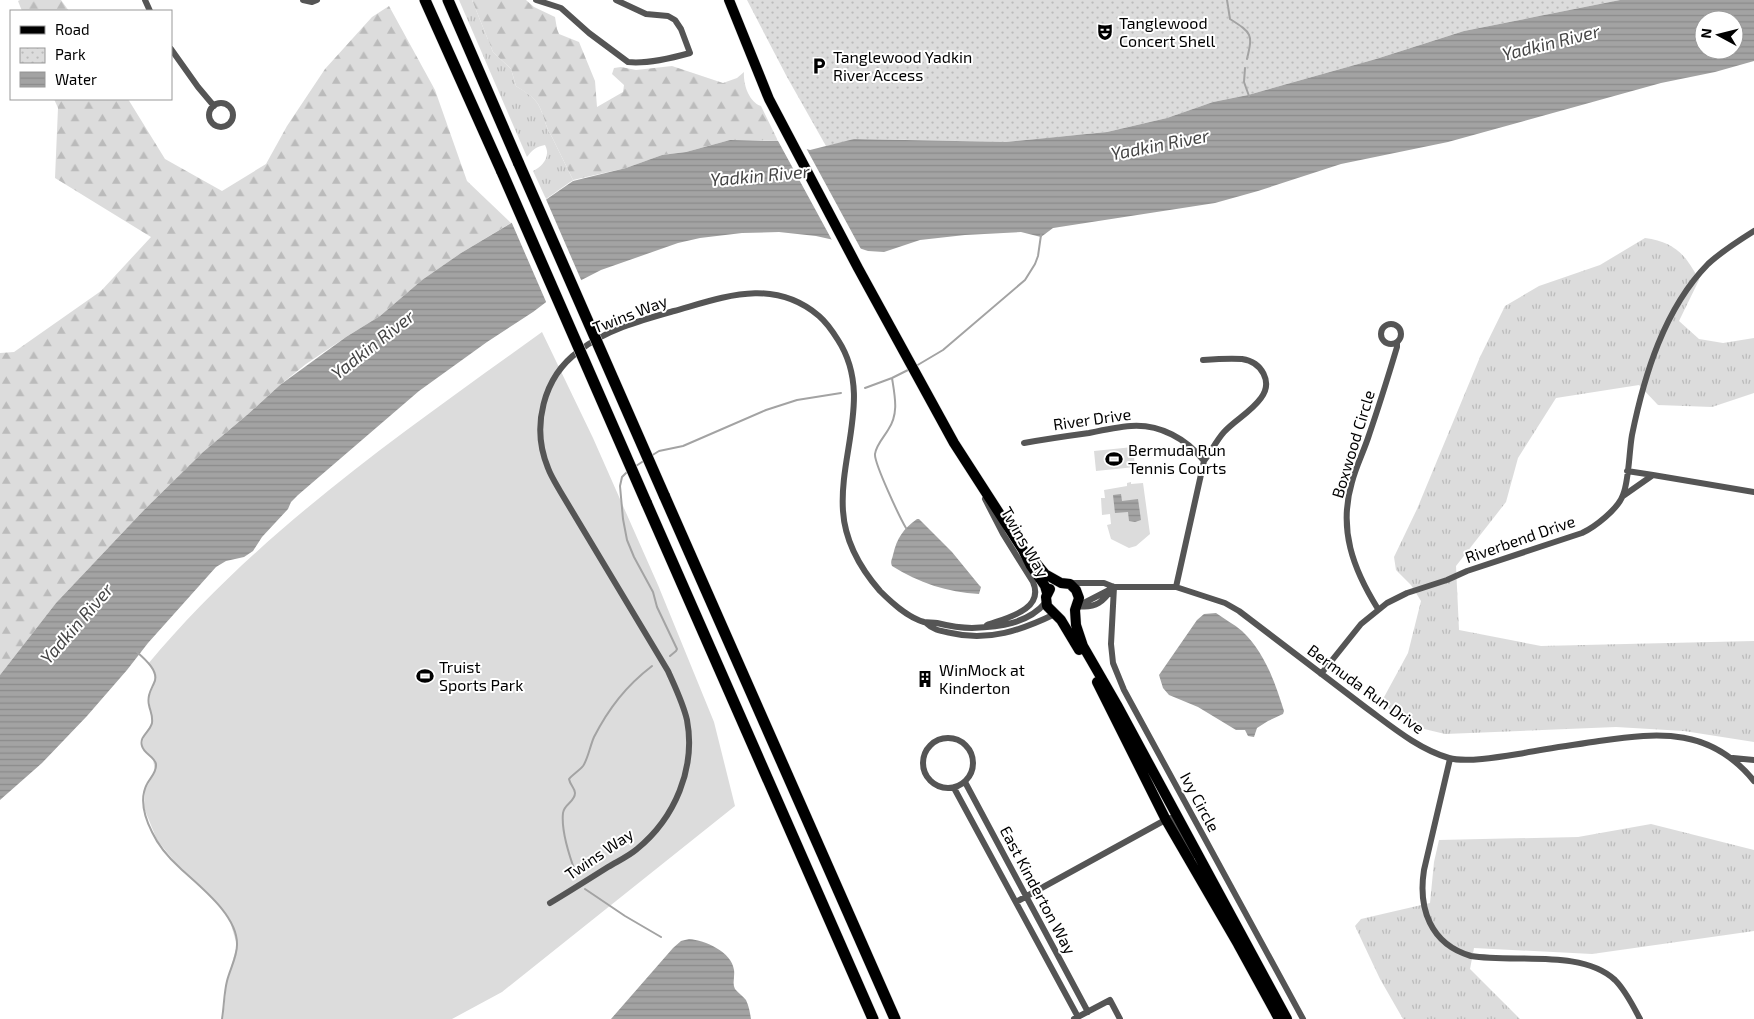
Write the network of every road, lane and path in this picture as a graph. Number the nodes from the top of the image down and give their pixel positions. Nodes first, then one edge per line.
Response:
1 (303, 0) edge
2 (317, 0) edge
3 (425, 0) edge
4 (448, 0) edge
5 (536, 0) edge
6 (616, 0) edge
7 (729, 0) edge
8 (172, 50) edge
9 (214, 106) dead end
10 (1754, 231) edge
11 (1397, 342) dead end
12 (1203, 360) dead end
13 (1024, 443) dead end
14 (1204, 461) junction
15 (1627, 470) junction
16 (970, 471) junction
17 (1653, 474) junction
18 (1754, 492) edge
19 (1623, 496) junction
20 (1023, 550) junction
21 (1064, 583) junction
22 (1176, 586) junction
23 (1114, 587) junction
24 (1047, 597) junction
25 (1076, 608) junction
26 (1378, 609) junction
27 (1056, 614) junction
28 (926, 623) junction
29 (981, 627) junction
30 (1321, 674) junction
31 (1733, 758) junction
32 (1450, 759) junction
33 (1754, 760) edge
34 (1754, 781) edge
35 (965, 782) junction
36 (954, 788) junction
37 (1166, 820) junction
38 (1211, 878) junction
39 (1026, 896) junction
40 (1016, 902) junction
41 (550, 903) dead end
42 (1088, 1012) junction
43 (1076, 1018) edge
44 (873, 1019) edge
45 (895, 1019) edge
46 (1120, 1019) edge
47 (1279, 1019) edge
48 (1287, 1019) edge
49 (1303, 1019) edge
50 (1640, 1019) edge

1 - 2 street
3 - 44 highway, bridge
4 - 45 highway, bridge
5 - 6 street
7 - 16 main road
8 - 9 street
10 - 15 street
11 - 26 street, Boxwood Circle
12 - 14 street
13 - 14 street, River Drive
14 - 22 street
15 - 17 street
15 - 19 street
16 - 20 main road
16 - 29 street, Twins Way
17 - 18 street
17 - 19 street, Riverbend Drive
19 - 26 street, Riverbend Drive
20 - 21 main road
20 - 24 main road
21 - 23 street, Bermuda Run Drive
21 - 24 main road
21 - 25 main road
22 - 23 street, Bermuda Run Drive
22 - 30 street, Bermuda Run Drive
23 - 25 street, Bermuda Run Drive
23 - 49 street, Ivy Circle
24 - 27 main road
24 - 29 street, Twins Way
25 - 27 main road
25 - 38 main road
26 - 30 street, Riverbend Drive
27 - 28 street, Twins Way
27 - 37 main road
28 - 29 street, Twins Way
28 - 41 street, Twins Way
30 - 32 street, Bermuda Run Drive
31 - 32 street, Bermuda Run Drive
31 - 33 street, Bermuda Run Drive
31 - 34 street, Bermuda Run Drive
32 - 50 street
35 - 36 street
35 - 36 street
35 - 39 street, East Kinderton Way
36 - 40 street, East Kinderton Way
37 - 38 street
37 - 39 street
37 - 47 main road
38 - 48 main road
39 - 40 street
39 - 42 street, East Kinderton Way
40 - 43 street, East Kinderton Way
42 - 43 street
42 - 46 street

